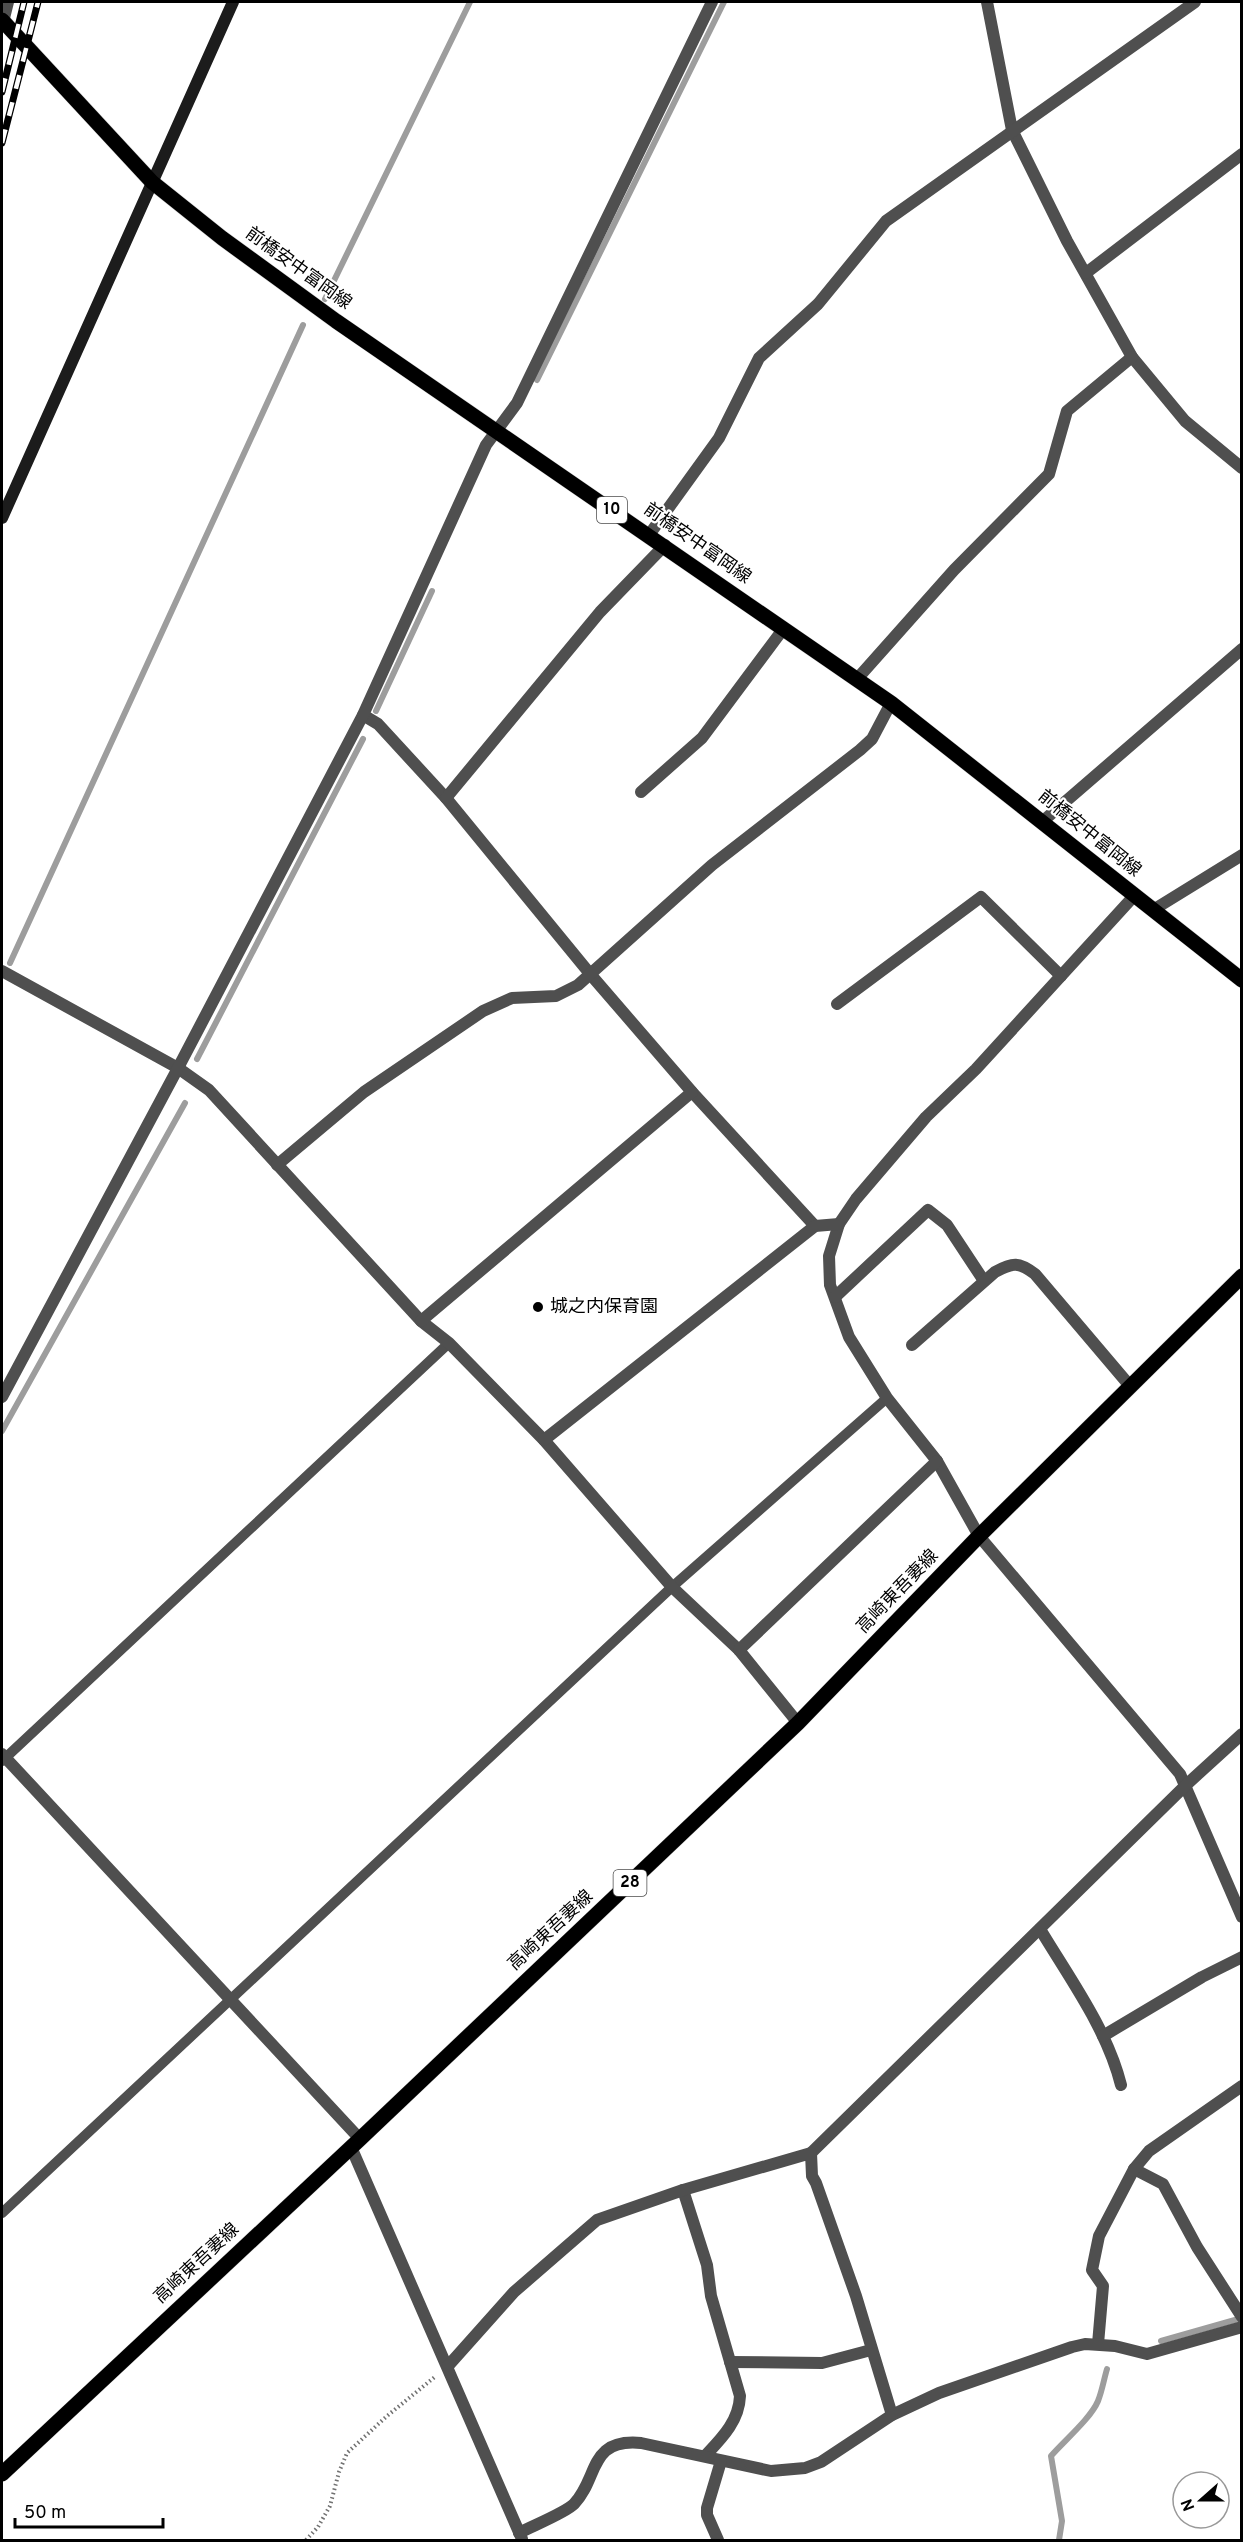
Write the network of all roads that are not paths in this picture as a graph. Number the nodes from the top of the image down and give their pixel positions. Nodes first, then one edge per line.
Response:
1 (8, 2) edge
2 (233, 2) edge
3 (712, 2) edge
4 (987, 2) edge
5 (1195, 2) edge
6 (2, 23) edge
7 (1012, 130) junction
8 (1242, 154) edge
9 (152, 182) junction
10 (1086, 273) junction
11 (1132, 357) junction
12 (498, 432) junction
13 (1242, 468) edge
14 (2, 518) edge
15 (649, 535) junction
16 (665, 545) junction
17 (784, 628) junction
18 (1242, 649) edge
19 (857, 679) junction
20 (891, 703) junction
21 (363, 715) junction
22 (641, 792) dead end
23 (446, 798) junction
24 (1042, 820) junction
25 (1242, 855) edge
26 (1134, 896) junction
27 (1153, 910) junction
28 (2, 971) edge
29 (591, 975) junction
30 (1061, 976) junction
31 (1242, 980) edge
32 (837, 1004) dead end
33 (178, 1068) junction
34 (692, 1092) junction
35 (277, 1165) junction
36 (839, 1224) junction
37 (815, 1226) junction
38 (1242, 1276) edge
39 (984, 1281) junction
40 (835, 1297) junction
41 (421, 1321) junction
42 (448, 1343) junction
43 (912, 1345) dead end
44 (1130, 1386) junction
45 (2, 1397) edge
46 (887, 1398) junction
47 (544, 1440) junction
48 (937, 1461) junction
49 (979, 1536) junction
50 (672, 1587) junction
51 (739, 1650) junction
52 (798, 1723) junction
53 (1242, 1734) edge
54 (3, 1758) edge
55 (1186, 1785) junction
56 (1242, 1917) edge
57 (1040, 1929) junction
58 (1242, 1957) edge
59 (231, 1998) junction
60 (1103, 2036) junction
61 (1121, 2085) dead end
62 (1242, 2086) edge
63 (356, 2143) junction
64 (811, 2153) junction
65 (1134, 2169) junction
66 (683, 2190) junction
67 (2, 2213) edge
68 (1242, 2316) edge
69 (1242, 2327) edge
70 (1098, 2344) junction
71 (871, 2350) junction
72 (730, 2362) junction
73 (448, 2366) junction
74 (892, 2415) junction
75 (706, 2456) junction
76 (720, 2461) junction
77 (2, 2474) edge
78 (521, 2537) edge
79 (718, 2541) edge

1 - 6 street
2 - 9 street
3 - 12 street
4 - 7 street
5 - 7 street
6 - 9 main road, 前橋安中富岡線 / 10
7 - 10 street
7 - 15 street
8 - 10 street
9 - 12 main road, 前橋安中富岡線 / 10
9 - 14 street
10 - 11 street
11 - 13 street
11 - 19 street
12 - 15 main road, 前橋安中富岡線 / 10
12 - 21 street
15 - 16 main road, 前橋安中富岡線 / 10
16 - 17 main road, 前橋安中富岡線 / 10
16 - 23 street
17 - 19 main road, 前橋安中富岡線 / 10
17 - 22 street
18 - 24 street
19 - 20 main road, 前橋安中富岡線 / 10
20 - 24 main road, 前橋安中富岡線 / 10
20 - 29 street
21 - 23 street
21 - 33 street
23 - 29 street
24 - 26 main road, 前橋安中富岡線 / 10
25 - 27 street
26 - 27 main road, 前橋安中富岡線 / 10
26 - 30 street
27 - 31 main road, 前橋安中富岡線 / 10
28 - 33 street
29 - 34 street
29 - 35 street
30 - 32 street
30 - 36 street
33 - 35 street
33 - 45 street
34 - 37 street
34 - 41 street
35 - 41 street
36 - 37 street
36 - 40 street
37 - 47 street
38 - 44 main road, 高崎東吾妻線 / 28
39 - 40 street
39 - 43 street
39 - 44 street
40 - 46 street
41 - 42 street
42 - 47 street
42 - 54 lane
44 - 49 main road, 高崎東吾妻線 / 28
46 - 48 street
46 - 50 lane
47 - 50 street
48 - 49 street
48 - 51 street
49 - 52 main road, 高崎東吾妻線 / 28
49 - 55 street
50 - 51 street
50 - 59 lane
51 - 52 street
52 - 63 main road, 高崎東吾妻線 / 28
53 - 55 street
54 - 59 street
55 - 56 street
55 - 57 street
57 - 60 street
57 - 64 street
58 - 60 street
59 - 63 street
59 - 67 lane
60 - 61 street
62 - 65 street
63 - 73 street
63 - 77 main road, 高崎東吾妻線 / 28
64 - 66 street
64 - 71 street
65 - 68 street
65 - 70 street
66 - 72 street
66 - 73 street
69 - 70 street
70 - 74 street
71 - 72 street
71 - 74 street
72 - 75 street
73 - 78 street
74 - 76 street
75 - 76 street
75 - 78 street
76 - 79 street

